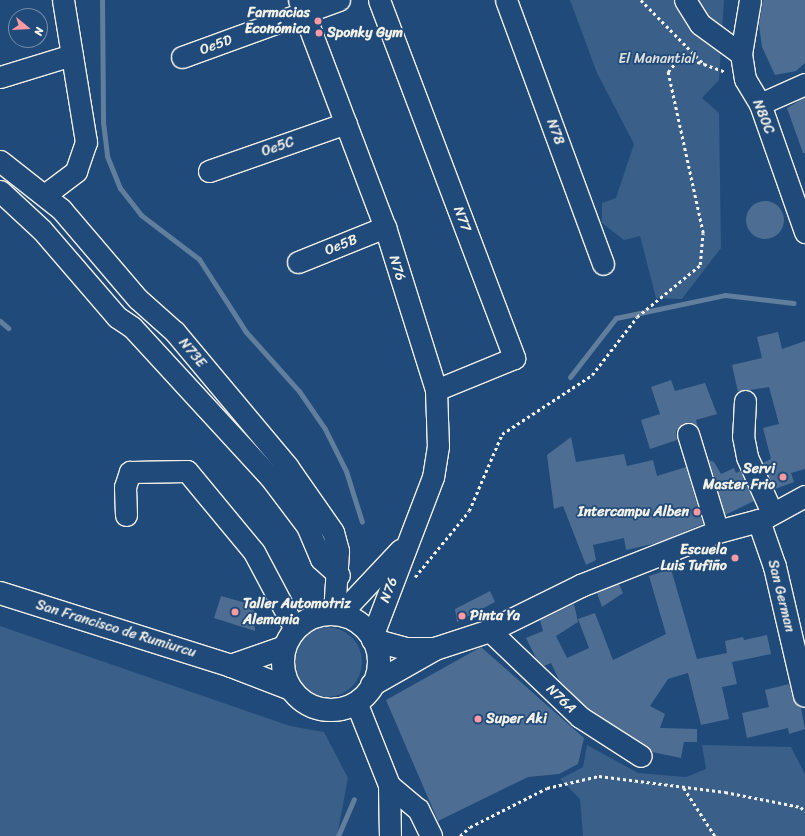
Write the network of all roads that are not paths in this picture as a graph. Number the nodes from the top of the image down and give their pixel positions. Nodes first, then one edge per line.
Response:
1 (63, 0) edge
2 (340, 0) edge
3 (379, 0) edge
4 (506, 0) edge
5 (685, 0) edge
6 (750, 0) edge
7 (302, 6) edge
8 (741, 54) junction
9 (72, 55) junction
10 (182, 57) dead end
11 (0, 76) edge
12 (805, 84) edge
13 (760, 104) junction
14 (346, 123) junction
15 (0, 161) edge
16 (209, 171) dead end
17 (0, 191) edge
18 (46, 194) junction
19 (803, 222) edge
20 (385, 227) junction
21 (298, 262) dead end
22 (603, 264) dead end
23 (153, 309) junction
24 (132, 327) junction
25 (175, 332) junction
26 (154, 352) junction
27 (436, 390) junction
28 (745, 401) dead end
29 (688, 434) dead end
30 (287, 466) junction
31 (270, 477) junction
32 (805, 496) edge
33 (126, 516) dead end
34 (765, 517) junction
35 (718, 532) junction
36 (407, 543) junction
37 (338, 575) junction
38 (0, 593) edge
39 (337, 614) junction
40 (295, 629) junction
41 (490, 631) junction
42 (373, 638) junction
43 (285, 647) junction
44 (434, 649) junction
45 (231, 666) junction
46 (372, 685) junction
47 (291, 689) junction
48 (805, 696) edge
49 (356, 702) junction
50 (641, 756) dead end
51 (389, 785) junction
52 (390, 836) edge
53 (431, 836) edge

1 - 9 street
2 - 7 street, Oe5D
3 - 27 street, N77
4 - 22 street, N78
5 - 8 street
6 - 8 street, N80C
7 - 10 street, Oe5D
7 - 14 street, N76
8 - 13 street, N80C
9 - 11 street
9 - 18 street
12 - 13 street
13 - 19 street, N80C
14 - 16 street, Oe5C
14 - 20 street, N76
15 - 18 street, N73E
17 - 24 street, N73E
18 - 23 street, N73E
20 - 21 street, Oe5B
20 - 27 street, N76
23 - 24 street
23 - 25 street, N73E
24 - 26 street, N73E
25 - 26 street
25 - 30 street, N73E
26 - 31 street, N73E
27 - 36 street, N76
28 - 34 street
29 - 35 street
30 - 31 street
30 - 37 street, N73E
31 - 37 street, N73E
32 - 34 street
33 - 40 street
34 - 35 main road
34 - 48 main road, San German
35 - 41 main road
36 - 39 street, N76
36 - 42 street, N76
37 - 39 street, N73E
38 - 45 main road, San Francisco de Rumiurcu
39 - 40 main road
39 - 42 main road
40 - 43 main road
41 - 44 main road
41 - 50 street, N76A
42 - 44 main road
42 - 46 main road
43 - 45 main road
43 - 47 main road
44 - 46 main road
45 - 47 main road, San Francisco de Rumiurcu
46 - 49 main road
47 - 49 main road
49 - 51 street
51 - 52 street
51 - 53 street

